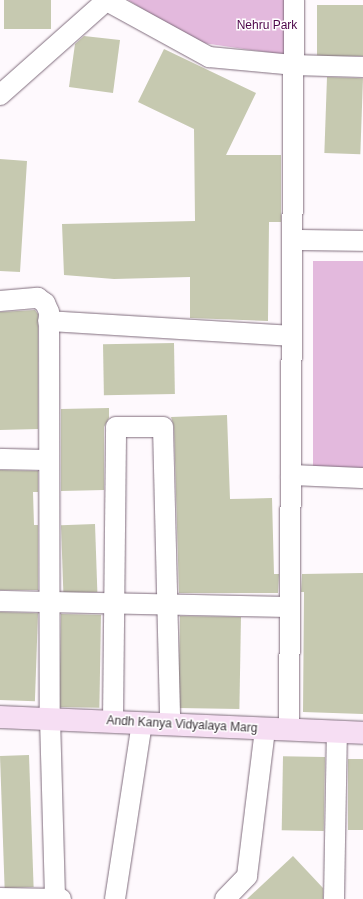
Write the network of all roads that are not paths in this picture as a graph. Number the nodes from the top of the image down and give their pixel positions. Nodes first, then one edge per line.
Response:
1 (294, 0) edge
2 (105, 1) edge
3 (293, 65) junction
4 (363, 67) edge
5 (0, 95) edge
6 (293, 240) junction
7 (363, 241) edge
8 (0, 301) edge
9 (48, 321) junction
10 (292, 336) junction
11 (0, 459) edge
12 (48, 460) junction
13 (291, 475) junction
14 (363, 478) edge
15 (0, 601) edge
16 (49, 601) junction
17 (112, 602) junction
18 (167, 603) junction
19 (290, 607) junction
20 (0, 717) edge
21 (50, 718) junction
22 (113, 721) junction
23 (142, 723) junction
24 (170, 724) junction
25 (265, 729) junction
26 (289, 730) junction
27 (337, 732) junction
28 (363, 733) edge
29 (0, 898) edge
30 (50, 898) edge
31 (115, 899) edge
32 (226, 899) edge
33 (334, 899) edge

1 - 3 street
2 - 3 street
2 - 5 street
3 - 4 street
3 - 6 street
6 - 7 street
6 - 10 street
8 - 9 street
9 - 10 street
9 - 12 street
10 - 13 street
11 - 12 street
12 - 16 street
13 - 14 street
13 - 19 street
15 - 16 street
16 - 17 street
16 - 21 street
17 - 18 street
17 - 18 street
17 - 22 street
18 - 19 street
18 - 24 street
19 - 26 street
20 - 21 street, Andh Kanya Vidyalaya Marg
21 - 22 street, Andh Kanya Vidyalaya Marg
21 - 30 street
22 - 23 street, Andh Kanya Vidyalaya Marg
23 - 24 street, Andh Kanya Vidyalaya Marg
23 - 31 street
24 - 25 street, Andh Kanya Vidyalaya Marg
25 - 26 street, Andh Kanya Vidyalaya Marg
25 - 32 street
26 - 27 street, Andh Kanya Vidyalaya Marg
27 - 28 street, Andh Kanya Vidyalaya Marg
27 - 33 street
29 - 30 street

